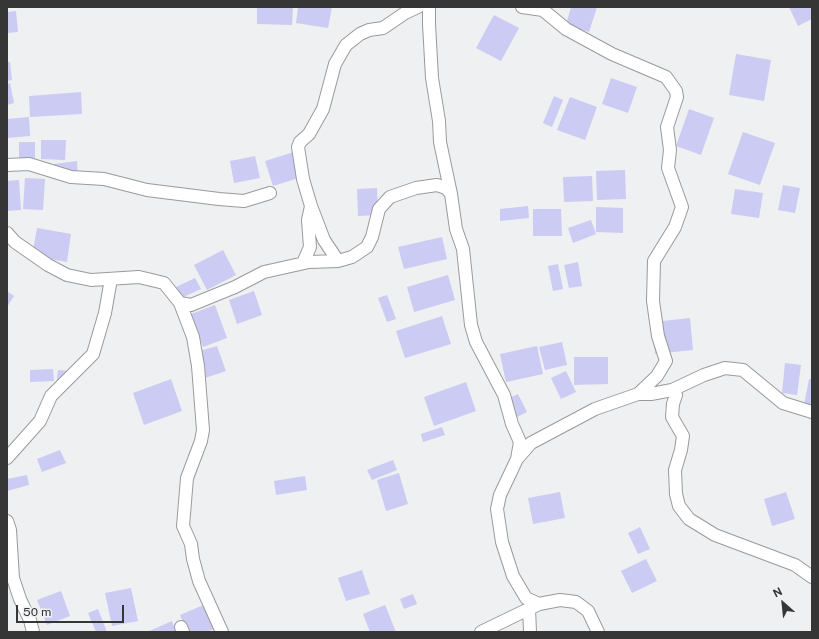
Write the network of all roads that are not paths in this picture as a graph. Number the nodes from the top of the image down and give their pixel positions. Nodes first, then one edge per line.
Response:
1 (418, 7) edge
2 (429, 7) edge
3 (522, 7) edge
4 (7, 165) edge
5 (270, 193) dead end
6 (452, 194) junction
7 (311, 206) junction
8 (7, 233) edge
9 (338, 261) junction
10 (303, 263) junction
11 (111, 279) junction
12 (180, 303) junction
13 (672, 390) junction
14 (638, 394) junction
15 (812, 412) edge
16 (7, 458) edge
17 (517, 459) junction
18 (7, 521) edge
19 (812, 576) edge
20 (534, 606) junction
21 (33, 632) edge
22 (222, 632) edge
23 (481, 632) edge
24 (530, 632) edge
25 (598, 632) edge

1 - 7 street
2 - 6 street
3 - 14 street
4 - 5 street
6 - 9 street
6 - 17 street
7 - 9 street
7 - 10 street
8 - 11 street
9 - 10 street
10 - 12 street
11 - 12 street
11 - 16 street
12 - 22 street
13 - 14 street
13 - 15 street
13 - 19 street
14 - 17 street
17 - 20 street
18 - 21 street
20 - 23 street
20 - 24 street
20 - 25 street

